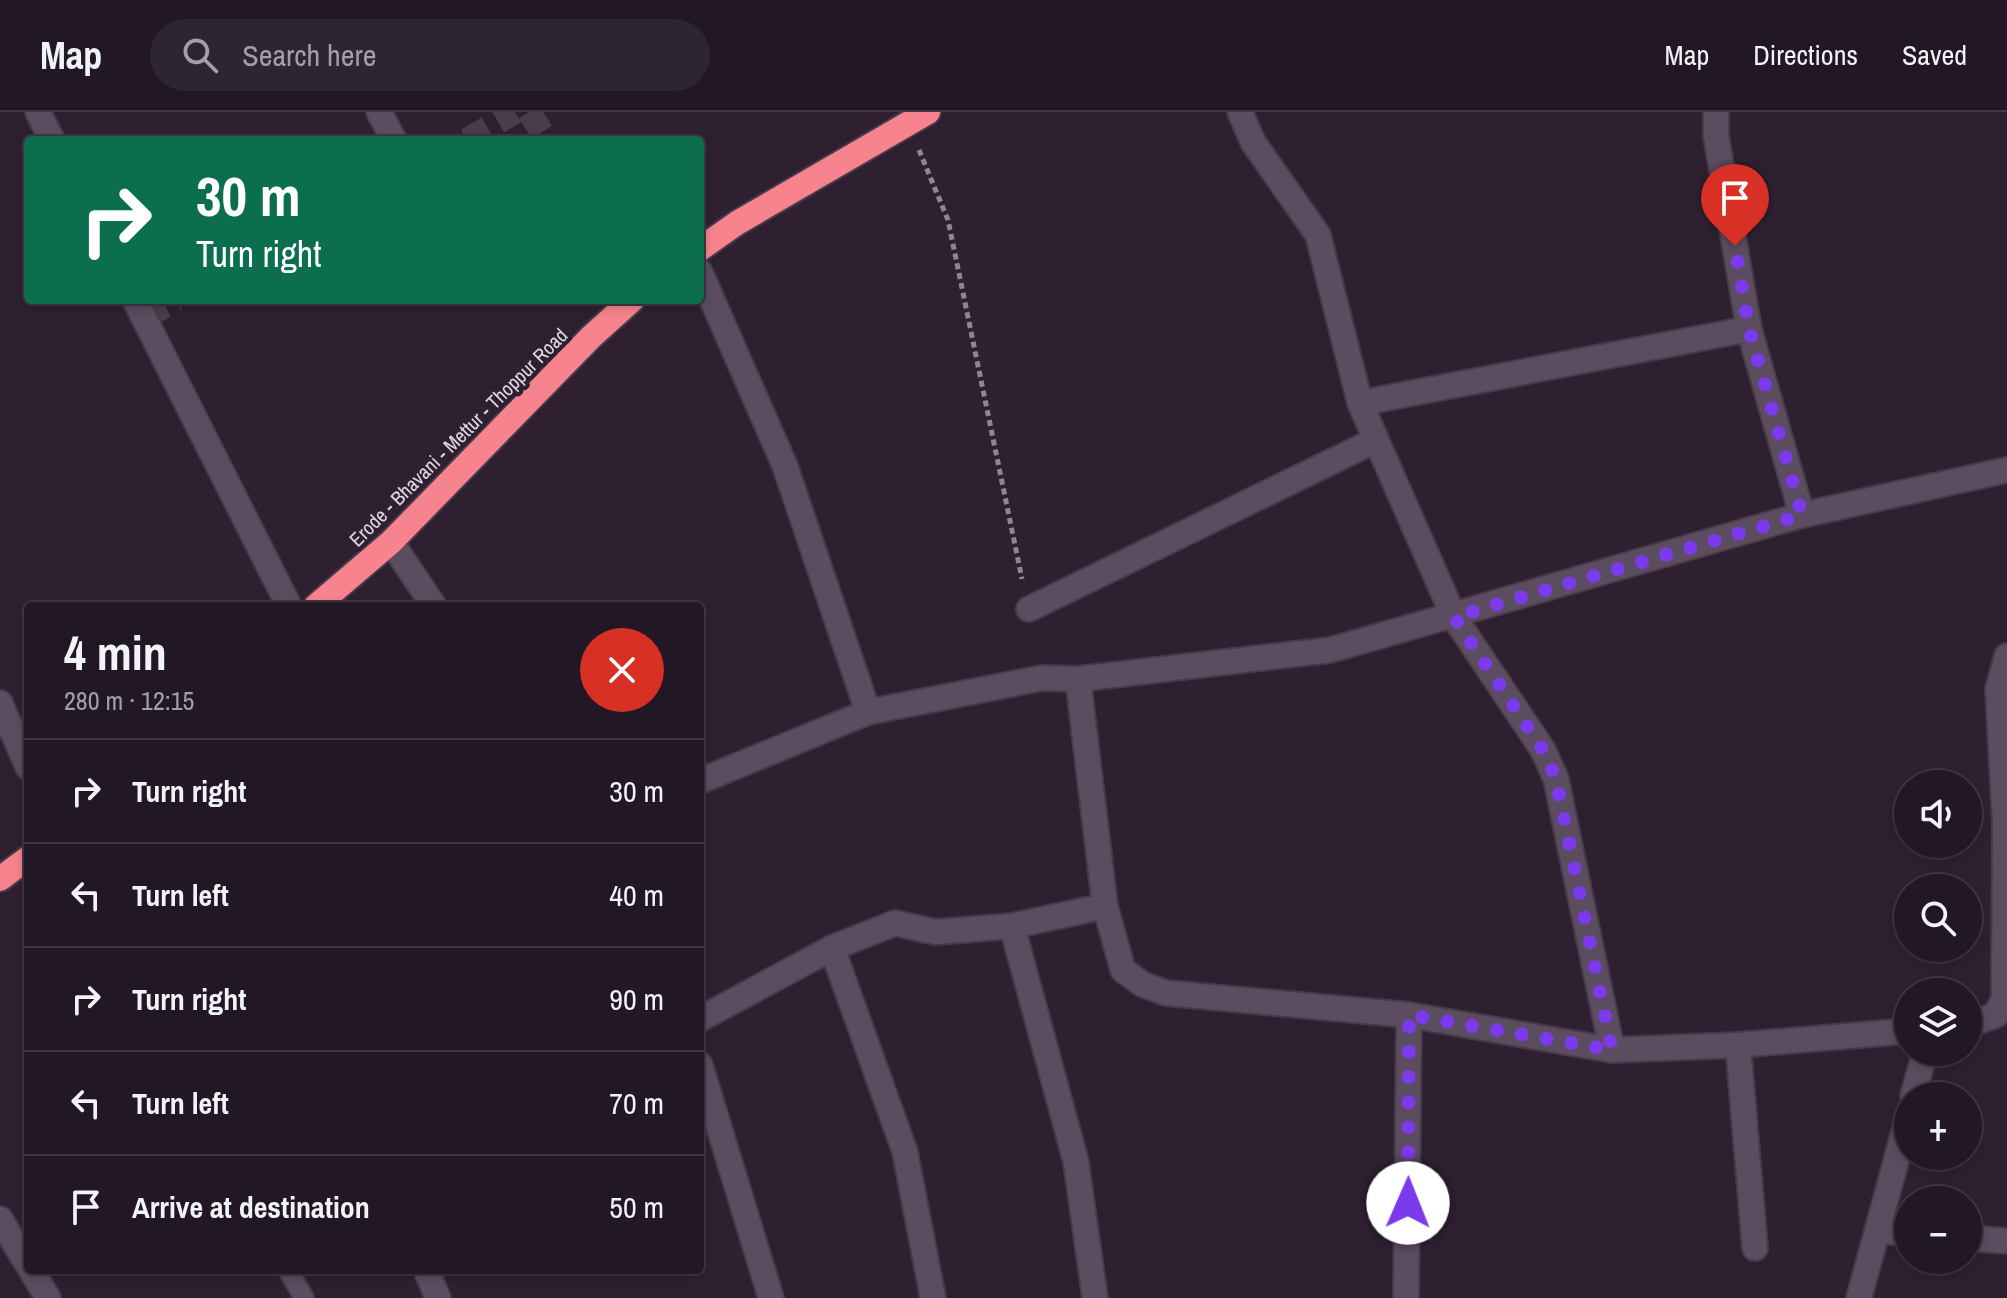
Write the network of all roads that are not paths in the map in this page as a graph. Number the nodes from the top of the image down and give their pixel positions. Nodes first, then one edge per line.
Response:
1 (38, 112) edge
2 (379, 112) edge
3 (1240, 112) edge
4 (1716, 112) edge
5 (917, 117) edge
6 (50, 136) edge
7 (392, 136) edge
8 (704, 246) edge
9 (704, 281) edge
10 (137, 304) edge
11 (628, 304) edge
12 (1749, 329) junction
13 (1360, 403) junction
14 (1376, 440) junction
15 (2007, 470) edge
16 (1802, 515) junction
17 (391, 542) junction
18 (287, 602) edge
19 (321, 602) edge
20 (431, 602) edge
21 (1029, 609) road end
22 (1454, 617) junction
23 (2007, 656) edge
24 (1078, 679) junction
25 (0, 703) edge
26 (868, 712) junction
27 (2004, 740) edge
28 (24, 758) edge
29 (704, 779) edge
30 (24, 861) edge
31 (0, 879) edge
32 (1105, 906) junction
33 (1012, 926) junction
34 (832, 948) junction
35 (1409, 1015) junction
36 (704, 1017) edge
37 (1982, 1020) edge
38 (1894, 1032) edge
39 (1738, 1045) junction
40 (1612, 1050) junction
41 (704, 1078) edge
42 (1895, 1170) edge
43 (0, 1219) edge
44 (1879, 1231) junction
45 (1894, 1232) edge
46 (1982, 1239) edge
47 (2007, 1241) edge
48 (1755, 1248) dead end
49 (24, 1258) edge
50 (33, 1274) edge
51 (290, 1274) edge
52 (428, 1274) edge
53 (48, 1298) edge
54 (304, 1298) edge
55 (438, 1298) edge
56 (771, 1298) edge
57 (933, 1298) edge
58 (1095, 1298) edge
59 (1403, 1298) edge
60 (1859, 1298) edge

1 - 6 street
2 - 7 street
3 - 13 street
4 - 12 street
5 - 8 highway
9 - 26 street
10 - 18 street
11 - 17 highway, Erode - Bhavani - Mettur - Thoppur Road
12 - 13 street
12 - 16 street
13 - 14 street
14 - 21 street
14 - 22 street
15 - 16 street
16 - 22 street
17 - 19 highway, Erode - Bhavani - Mettur - Thoppur Road
17 - 20 street
22 - 24 street
22 - 40 street
23 - 27 street
24 - 26 street
24 - 32 street
25 - 28 street
26 - 29 street
27 - 37 street
30 - 31 highway
32 - 33 street
32 - 35 street
33 - 34 street
33 - 58 street
34 - 36 street
34 - 57 street
35 - 40 street
35 - 59 street
38 - 39 street
39 - 40 street
39 - 48 street
41 - 56 street
42 - 44 street
43 - 49 street
44 - 45 street
44 - 60 street
46 - 47 street
50 - 53 street
51 - 54 lane
52 - 55 street

